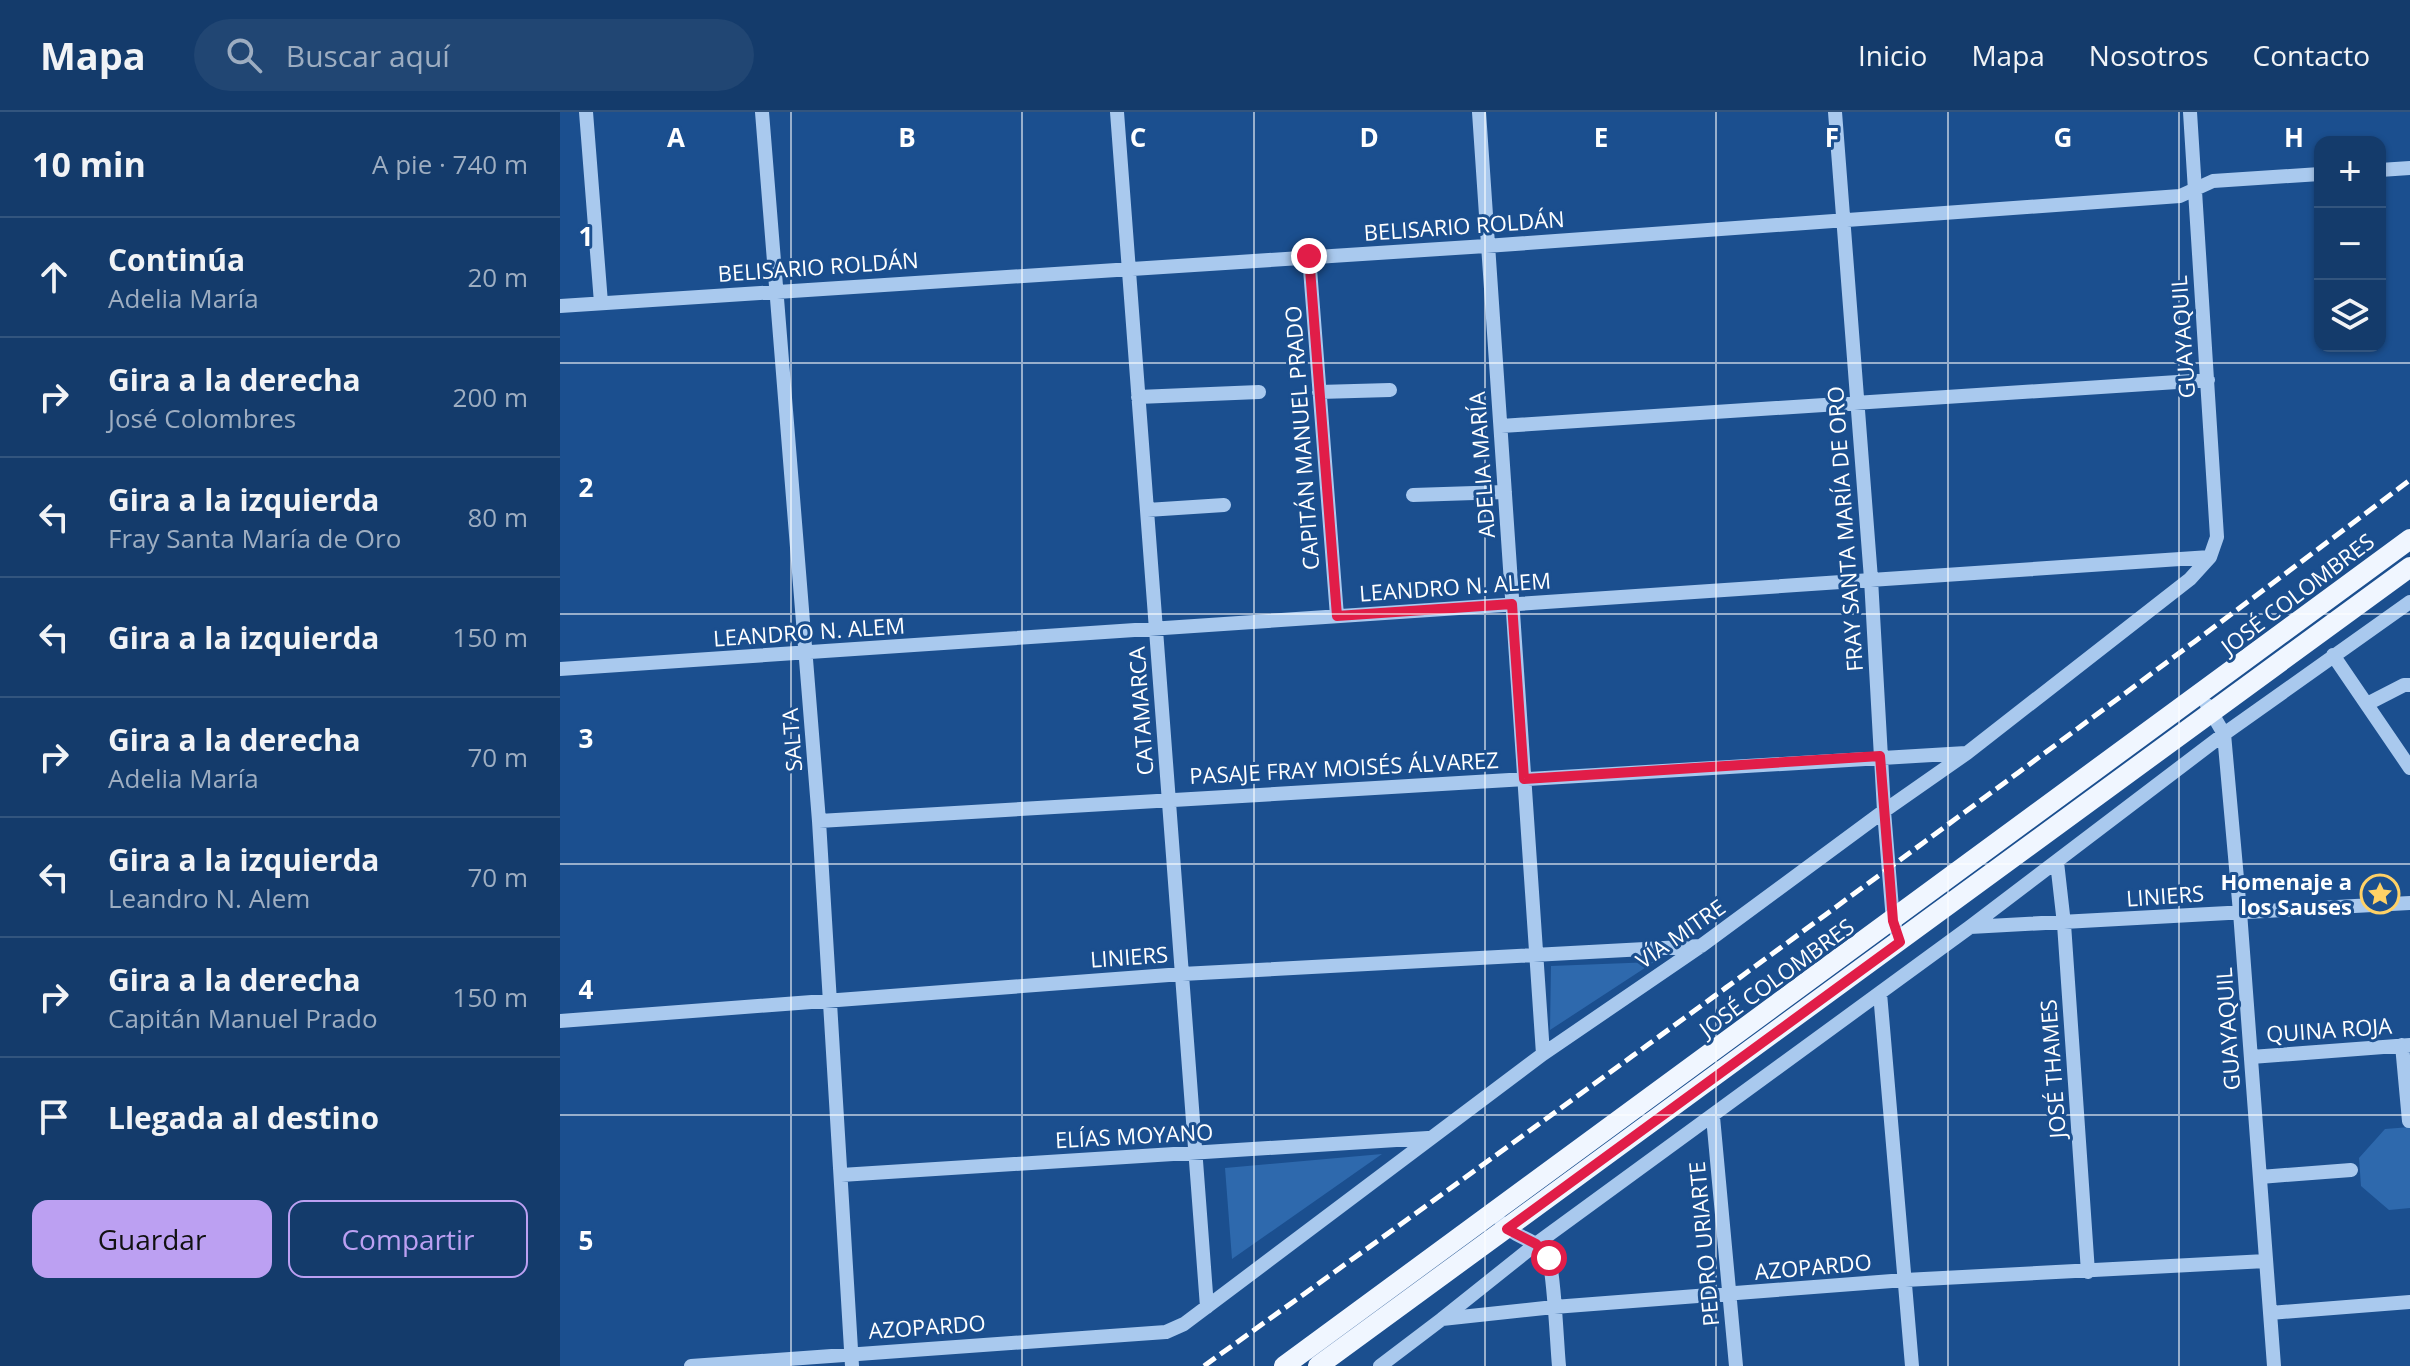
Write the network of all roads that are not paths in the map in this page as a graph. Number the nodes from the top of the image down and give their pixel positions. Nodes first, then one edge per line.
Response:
1 (586, 112) edge
2 (762, 112) edge
3 (1117, 112) edge
4 (1479, 112) edge
5 (1835, 112) edge
6 (2190, 112) edge
7 (2410, 168) edge
8 (2386, 170) edge
9 (2314, 174) edge
10 (2195, 188) junction
11 (1843, 220) junction
12 (1486, 246) junction
13 (1309, 256) junction
14 (1129, 267) junction
15 (775, 291) junction
16 (601, 303) junction
17 (560, 306) edge
18 (2208, 380) junction
19 (1390, 390) dead end
20 (1259, 392) dead end
21 (1319, 392) junction
22 (1138, 397) junction
23 (1858, 402) junction
24 (1501, 426) junction
25 (1505, 492) junction
26 (1413, 495) dead end
27 (1224, 505) dead end
28 (1147, 510) junction
29 (2410, 539) edge
30 (2210, 557) junction
31 (2410, 567) edge
32 (1871, 579) junction
33 (2410, 602) edge
34 (1512, 604) junction
35 (1337, 616) junction
36 (1156, 628) junction
37 (807, 653) junction
38 (2333, 655) junction
39 (560, 669) edge
40 (2410, 685) edge
41 (2201, 694) junction
42 (2367, 704) junction
43 (2213, 714) junction
44 (2224, 734) junction
45 (1967, 753) junction
46 (1880, 756) junction
47 (2410, 768) edge
48 (1524, 779) junction
49 (1168, 800) junction
50 (1884, 811) junction
51 (819, 821) junction
52 (2057, 862) junction
53 (2410, 903) edge
54 (2240, 912) junction
55 (1893, 921) junction
56 (2064, 924) junction
57 (1970, 927) junction
58 (1900, 942) junction
59 (1701, 946) junction
60 (1536, 955) junction
61 (1182, 974) junction
62 (1880, 993) junction
63 (830, 999) junction
64 (560, 1021) edge
65 (2406, 1045) edge
66 (1543, 1054) junction
67 (2251, 1057) junction
68 (1713, 1117) junction
69 (2409, 1121) edge
70 (1429, 1138) junction
71 (1195, 1153) junction
72 (2351, 1170) dead end
73 (841, 1175) junction
74 (2260, 1177) junction
75 (1494, 1212) junction
76 (1507, 1229) junction
77 (1536, 1244) junction
78 (2266, 1261) junction
79 (2088, 1272) junction
80 (1905, 1280) junction
81 (1730, 1295) junction
82 (2410, 1302) edge
83 (1207, 1307) junction
84 (1554, 1307) junction
85 (2270, 1313) junction
86 (1442, 1319) junction
87 (1166, 1332) joint
88 (852, 1359) edge
89 (691, 1366) edge
90 (1284, 1366) edge
91 (1318, 1366) edge
92 (1380, 1366) edge
93 (1559, 1366) edge
94 (1736, 1366) edge
95 (1912, 1366) edge
96 (2274, 1366) edge

1 - 16 street
2 - 15 street, SALTA
3 - 14 street, CATAMARCA
4 - 12 street, ADELIA MARÍA
5 - 11 street, FRAY SANTA MARÍA DE ORO
6 - 10 street, GUAYAQUIL
7 - 8 street
9 - 10 street, BELISARIO ROLDÁN
10 - 11 street, BELISARIO ROLDÁN
10 - 18 street, GUAYAQUIL
11 - 12 street, BELISARIO ROLDÁN
11 - 23 street, FRAY SANTA MARÍA DE ORO
12 - 13 street, BELISARIO ROLDÁN
12 - 24 street, ADELIA MARÍA
13 - 14 street, BELISARIO ROLDÁN
13 - 21 street, CAPITÁN MANUEL PRADO
14 - 15 street, BELISARIO ROLDÁN
14 - 22 street, CATAMARCA
15 - 16 street, BELISARIO ROLDÁN
15 - 37 street, SALTA
16 - 17 street, BELISARIO ROLDÁN
18 - 23 street
18 - 30 street, GUAYAQUIL
19 - 21 street
20 - 22 street
21 - 35 street, CAPITÁN MANUEL PRADO
22 - 28 street, CATAMARCA
23 - 24 street
23 - 32 street, FRAY SANTA MARÍA DE ORO
24 - 25 street, ADELIA MARÍA
25 - 26 street
25 - 34 street, ADELIA MARÍA
27 - 28 street
28 - 36 street, CATAMARCA
29 - 41 main road, JOSÉ COLOMBRES
30 - 32 street, LEANDRO N. ALEM
30 - 45 street, VÍA MITRE
31 - 43 main road, JOSÉ COLOMBRES
32 - 34 street, LEANDRO N. ALEM
32 - 46 street, FRAY SANTA MARÍA DE ORO
33 - 38 street
34 - 35 street, LEANDRO N. ALEM
34 - 48 street, ADELIA MARÍA
35 - 36 street, LEANDRO N. ALEM
36 - 37 street, LEANDRO N. ALEM
36 - 49 street, CATAMARCA
37 - 39 street, LEANDRO N. ALEM
37 - 51 street, SALTA
38 - 42 street
38 - 44 street
40 - 42 street
41 - 43 street, GUAYAQUIL
41 - 55 main road, JOSÉ COLOMBRES
42 - 47 street
43 - 44 street, GUAYAQUIL
43 - 58 main road, JOSÉ COLOMBRES
44 - 52 street
44 - 54 street, GUAYAQUIL
45 - 46 street, PASAJE FRAY MOISÉS ÁLVAREZ
45 - 50 street, VÍA MITRE
46 - 48 street, PASAJE FRAY MOISÉS ÁLVAREZ
46 - 50 street, FRAY SANTA MARÍA DE ORO
48 - 49 street, PASAJE FRAY MOISÉS ÁLVAREZ
48 - 60 street, ADELIA MARÍA
49 - 51 street, PASAJE FRAY MOISÉS ÁLVAREZ
49 - 61 street, CATAMARCA
50 - 55 street, FRAY SANTA MARÍA DE ORO
50 - 59 street, VÍA MITRE
51 - 63 street, SALTA
52 - 56 street, JOSÉ THAMES
52 - 57 street
53 - 54 street, LINIERS
54 - 56 street, LINIERS
54 - 67 street, GUAYAQUIL
55 - 58 street, FRAY SANTA MARÍA DE ORO
55 - 75 main road, JOSÉ COLOMBRES
56 - 57 street, LINIERS
56 - 79 street, JOSÉ THAMES
57 - 62 street
58 - 76 main road, JOSÉ COLOMBRES
59 - 60 street, LINIERS
59 - 66 street, VÍA MITRE
60 - 61 street, LINIERS
60 - 66 street, ADELIA MARÍA
61 - 63 street, LINIERS
61 - 71 street, CATAMARCA
62 - 68 street
62 - 80 street
63 - 64 street, LINIERS
63 - 73 street, SALTA
65 - 67 street, QUINA ROJA
65 - 69 street
66 - 70 street, VÍA MITRE
67 - 74 street, GUAYAQUIL
68 - 77 street
68 - 81 street, PEDRO URIARTE
70 - 71 street, ELÍAS MOYANO
70 - 83 street, VÍA MITRE
71 - 73 street, ELÍAS MOYANO
71 - 83 street, CATAMARCA
72 - 74 street
73 - 88 street, SALTA
74 - 78 street, GUAYAQUIL
75 - 76 street
75 - 90 main road, JOSÉ COLOMBRES
76 - 77 street
76 - 91 main road, JOSÉ COLOMBRES
77 - 84 street
77 - 86 street
78 - 79 street, AZOPARDO
78 - 85 street, GUAYAQUIL
79 - 80 street, AZOPARDO
80 - 81 street, AZOPARDO
80 - 95 street
81 - 84 street, AZOPARDO
81 - 94 street, PEDRO URIARTE
82 - 85 street
83 - 87 street, VÍA MITRE
84 - 86 street, AZOPARDO
84 - 93 street
85 - 96 street, GUAYAQUIL
86 - 92 street
87 - 88 street, AZOPARDO
88 - 89 street, AZOPARDO

